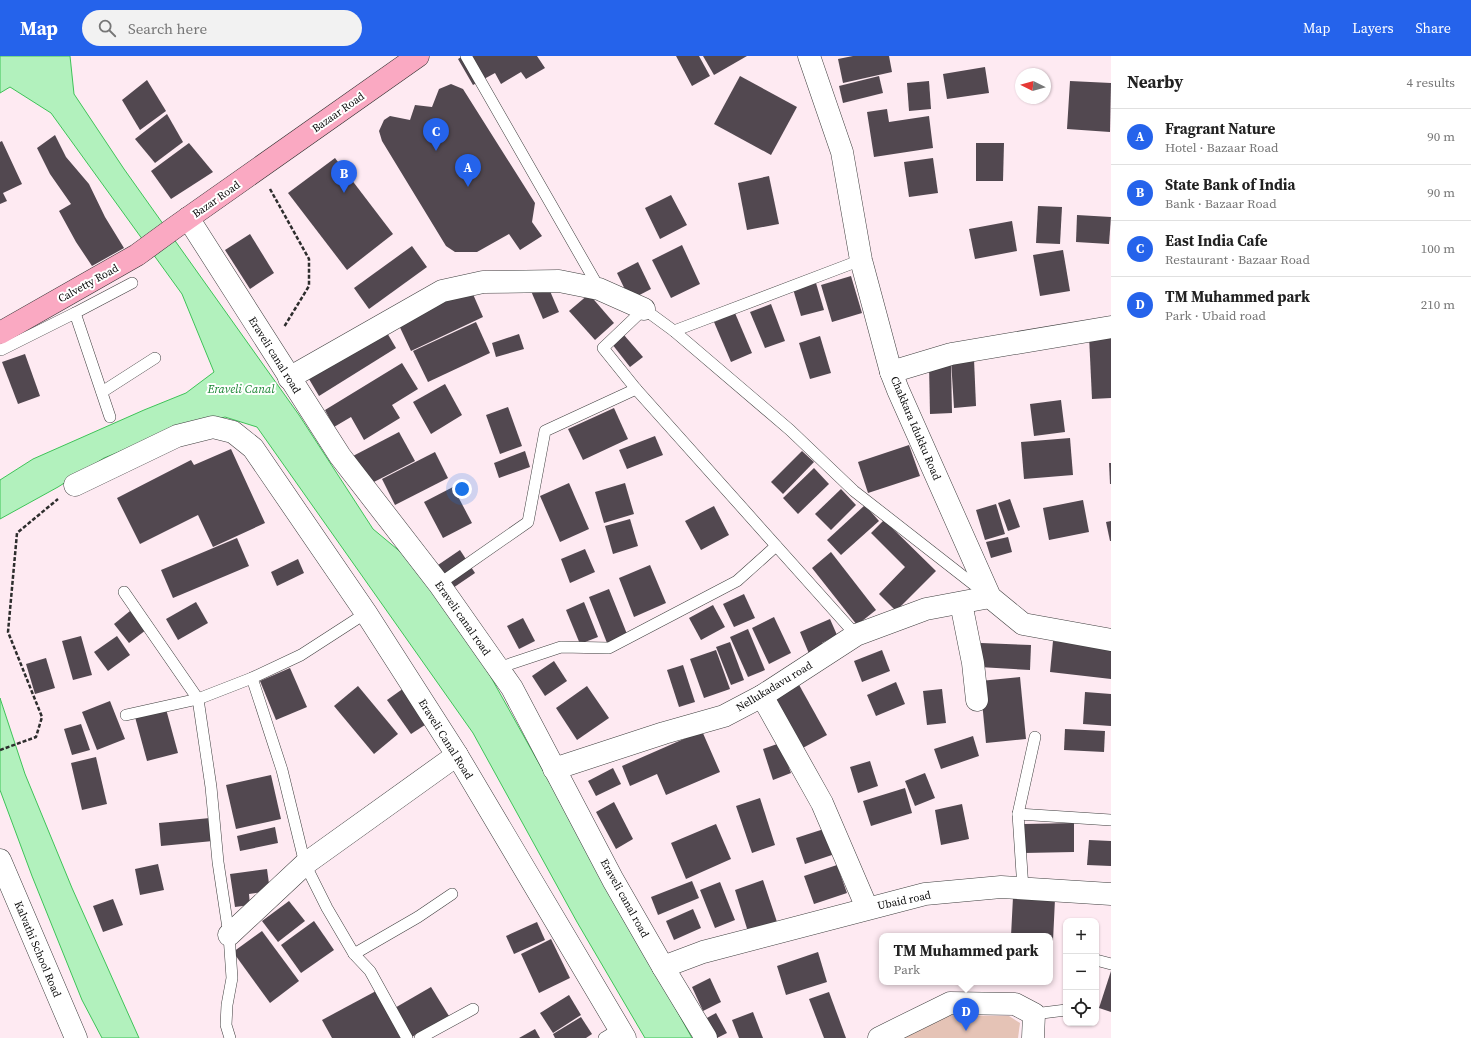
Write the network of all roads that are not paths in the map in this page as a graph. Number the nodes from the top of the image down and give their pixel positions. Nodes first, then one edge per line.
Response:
1 (418, 56) edge
2 (466, 56) edge
3 (809, 56) edge
4 (258, 169) joint
5 (181, 223) junction
6 (861, 260) junction
7 (132, 283) dead end
8 (599, 288) junction
9 (644, 309) junction
10 (75, 313) junction
11 (1111, 327) edge
12 (674, 331) junction
13 (0, 342) edge
14 (155, 358) dead end
15 (891, 372) junction
16 (289, 378) junction
17 (636, 389) junction
18 (102, 392) junction
19 (110, 417) dead end
20 (75, 485) road end
21 (776, 546) junction
22 (439, 584) junction
23 (124, 592) dead end
24 (990, 597) junction
25 (961, 603) junction
26 (366, 613) junction
27 (856, 635) junction
28 (1111, 640) edge
29 (498, 668) junction
30 (252, 678) junction
31 (762, 696) junction
32 (198, 699) junction
33 (977, 700) dead end
34 (126, 715) dead end
35 (1035, 737) dead end
36 (457, 755) junction
37 (554, 769) junction
38 (1018, 814) junction
39 (1111, 820) edge
40 (0, 860) edge
41 (305, 864) junction
42 (1023, 888) junction
43 (452, 894) dead end
44 (1111, 894) edge
45 (867, 908) junction
46 (229, 935) junction
47 (354, 954) junction
48 (1099, 961) edge
49 (1111, 964) edge
50 (663, 967) junction
51 (473, 1009) dead end
52 (1063, 1010) edge
53 (1034, 1014) junction
54 (616, 1035) edge
55 (76, 1038) edge
56 (230, 1038) edge
57 (407, 1038) edge
58 (420, 1038) edge
59 (706, 1038) edge
60 (879, 1038) edge
61 (1032, 1038) edge

1 - 4 street, Bazaar Road
2 - 8 lane
3 - 6 street, Chakkara Idukku Road
4 - 5 street, Bazar Road
5 - 13 street, Calvetty Road
5 - 16 street, Eraveli canal road
6 - 12 lane
6 - 15 street, Chakkara Idukku Road
7 - 10 lane
8 - 9 street
8 - 16 street
9 - 12 lane
9 - 17 lane
10 - 13 lane
10 - 18 lane
11 - 15 street
12 - 24 lane
14 - 18 lane
15 - 24 street, Chakkara Idukku Road
16 - 22 street, Eraveli canal road
17 - 21 lane
17 - 22 lane
18 - 19 lane
20 - 26 street, Eraveli Canal Road
21 - 27 lane
21 - 29 lane
22 - 29 street, Eraveli canal road
23 - 32 lane
24 - 25 street, Nellukadavu road
24 - 28 street, Chakkara Idukku Road
25 - 27 street, Nellukadavu road
25 - 33 street
26 - 30 lane
26 - 36 street, Eraveli Canal Road
27 - 31 street, Nellukadavu road
29 - 37 street, Eraveli canal road
30 - 32 lane
30 - 41 lane
31 - 37 street, Nellukadavu road
31 - 45 street
32 - 34 lane
32 - 46 lane
35 - 38 lane
36 - 41 street
36 - 54 street, Eraveli Canal Road
37 - 50 street, Eraveli canal road
38 - 39 lane
38 - 42 lane
40 - 55 street, Kalvathi School Road
41 - 46 street
41 - 47 lane
42 - 44 street, Ubaid road
42 - 45 street, Ubaid road
43 - 47 lane
45 - 50 street, Ubaid road
46 - 56 lane
47 - 57 lane
48 - 49 lane
50 - 59 street, Eraveli canal road
51 - 58 lane
52 - 53 lane
53 - 60 street
53 - 61 street

